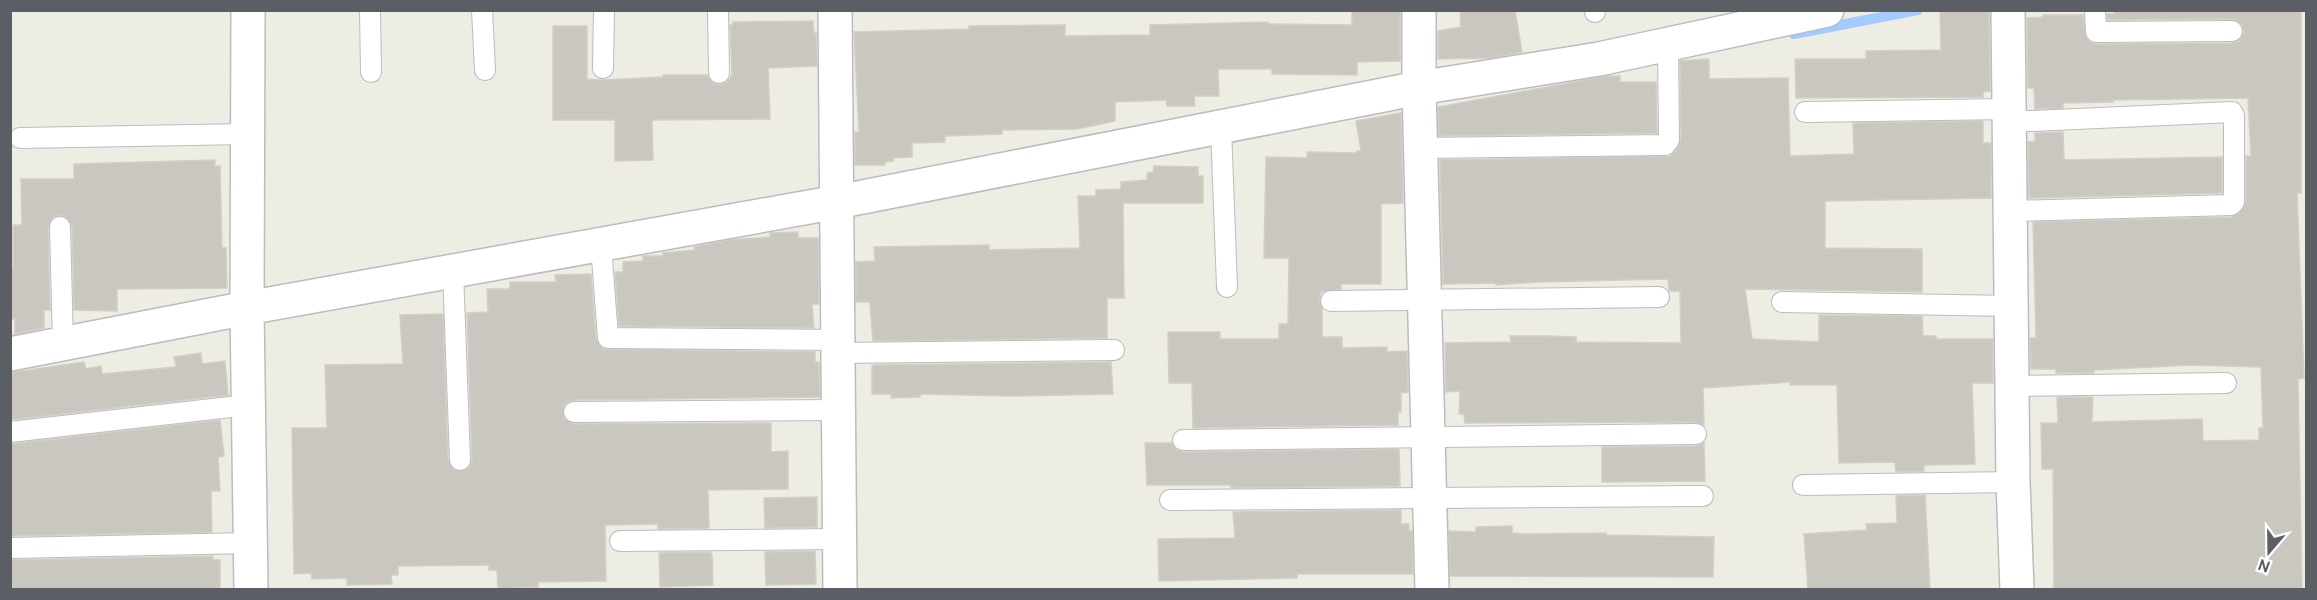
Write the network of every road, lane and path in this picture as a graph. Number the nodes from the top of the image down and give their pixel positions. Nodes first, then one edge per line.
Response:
1 (248, 10) edge
2 (370, 10) edge
3 (482, 10) edge
4 (604, 10) edge
5 (718, 10) edge
6 (835, 10) edge
7 (1419, 10) edge
8 (1827, 10) edge
9 (2008, 10) edge
10 (2095, 10) edge
11 (2232, 31) dead end
12 (1668, 43) junction
13 (603, 68) dead end
14 (485, 70) dead end
15 (371, 72) dead end
16 (719, 72) dead end
17 (1419, 88) junction
18 (1804, 112) dead end
19 (2008, 115) junction
20 (1221, 127) junction
21 (248, 134) junction
22 (20, 138) dead end
23 (1420, 148) junction
24 (837, 202) junction
25 (2011, 211) junction
26 (60, 227) dead end
27 (601, 245) junction
28 (453, 272) junction
29 (1227, 286) dead end
30 (1659, 297) dead end
31 (1424, 299) junction
32 (1331, 301) dead end
33 (1782, 302) dead end
34 (2011, 306) junction
35 (247, 308) junction
36 (63, 343) junction
37 (838, 347) junction
38 (1114, 350) dead end
39 (10, 354) edge
40 (2226, 383) dead end
41 (2012, 386) junction
42 (248, 405) junction
43 (838, 410) junction
44 (574, 412) dead end
45 (10, 432) edge
46 (1696, 434) dead end
47 (1428, 436) junction
48 (1183, 440) dead end
49 (460, 460) dead end
50 (2013, 482) junction
51 (1803, 485) dead end
52 (1703, 496) dead end
53 (1429, 497) junction
54 (1170, 500) dead end
55 (840, 539) junction
56 (620, 541) dead end
57 (250, 543) junction
58 (10, 548) edge
59 (251, 590) edge
60 (840, 590) edge
61 (1432, 590) edge
62 (2017, 590) edge

1 - 21 street
2 - 15 lane
3 - 14 lane
4 - 13 lane
5 - 16 lane
6 - 24 street
7 - 17 street
8 - 12 street
9 - 19 street
10 - 11 lane
12 - 17 street
12 - 23 lane
17 - 20 street
17 - 23 street
18 - 19 lane
19 - 25 street
19 - 25 lane
20 - 24 street
20 - 29 lane
21 - 22 lane
21 - 35 street
23 - 31 street
24 - 27 street
24 - 37 street
25 - 34 street
26 - 36 lane
27 - 28 street
27 - 37 lane
28 - 35 street
28 - 49 lane
30 - 31 lane
31 - 32 lane
31 - 47 street
33 - 34 lane
34 - 41 street
35 - 36 street
35 - 42 street
36 - 39 street
37 - 38 lane
37 - 43 street
40 - 41 lane
41 - 50 street
42 - 45 lane
42 - 57 street
43 - 44 lane
43 - 55 street
46 - 47 lane
47 - 48 lane
47 - 53 street
50 - 51 lane
50 - 62 street
52 - 53 lane
53 - 54 lane
53 - 61 street
55 - 56 lane
55 - 60 street
57 - 58 lane
57 - 59 street

